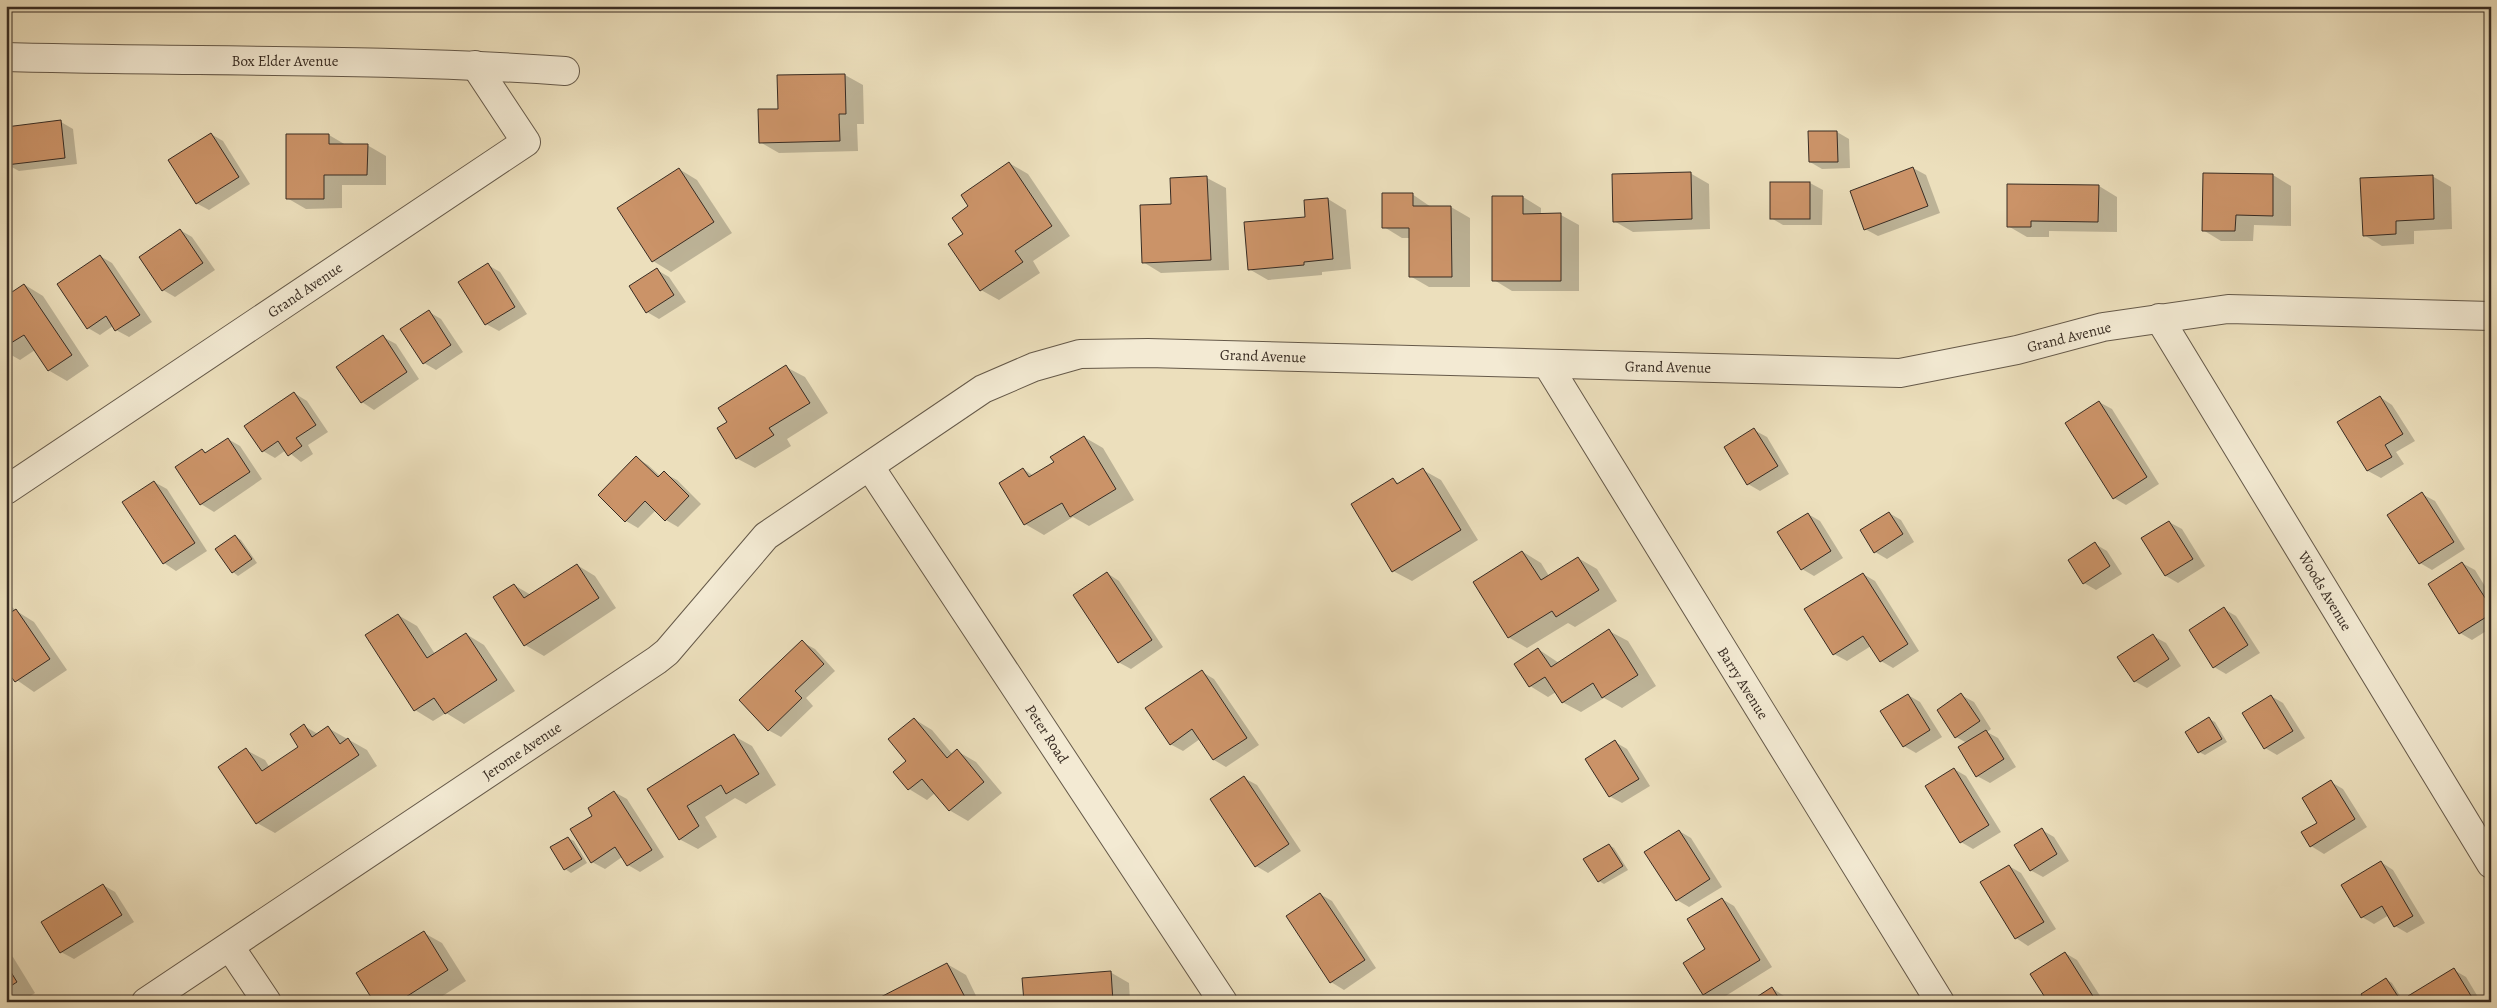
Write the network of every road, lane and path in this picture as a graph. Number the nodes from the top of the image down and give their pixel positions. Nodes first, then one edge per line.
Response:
1 (6, 57) edge
2 (475, 65) junction
3 (564, 71) dead end
4 (2491, 316) edge
5 (2159, 318) junction
6 (1547, 364) junction
7 (870, 467) junction
8 (6, 490) edge
9 (2491, 864) edge
10 (230, 947) junction
11 (146, 1002) edge
12 (267, 1002) edge
13 (1223, 1002) edge
14 (1940, 1002) edge

1 - 2 street, Box Elder Avenue
2 - 3 street, Box Elder Avenue
2 - 8 street, Grand Avenue
4 - 5 street, Grand Avenue
5 - 6 street, Grand Avenue
5 - 9 street, Woods Avenue
6 - 7 street, Grand Avenue
6 - 14 street, Barry Avenue
7 - 10 street, Jerome Avenue
7 - 13 street, Peter Road
10 - 11 street, Jerome Avenue
10 - 12 street

